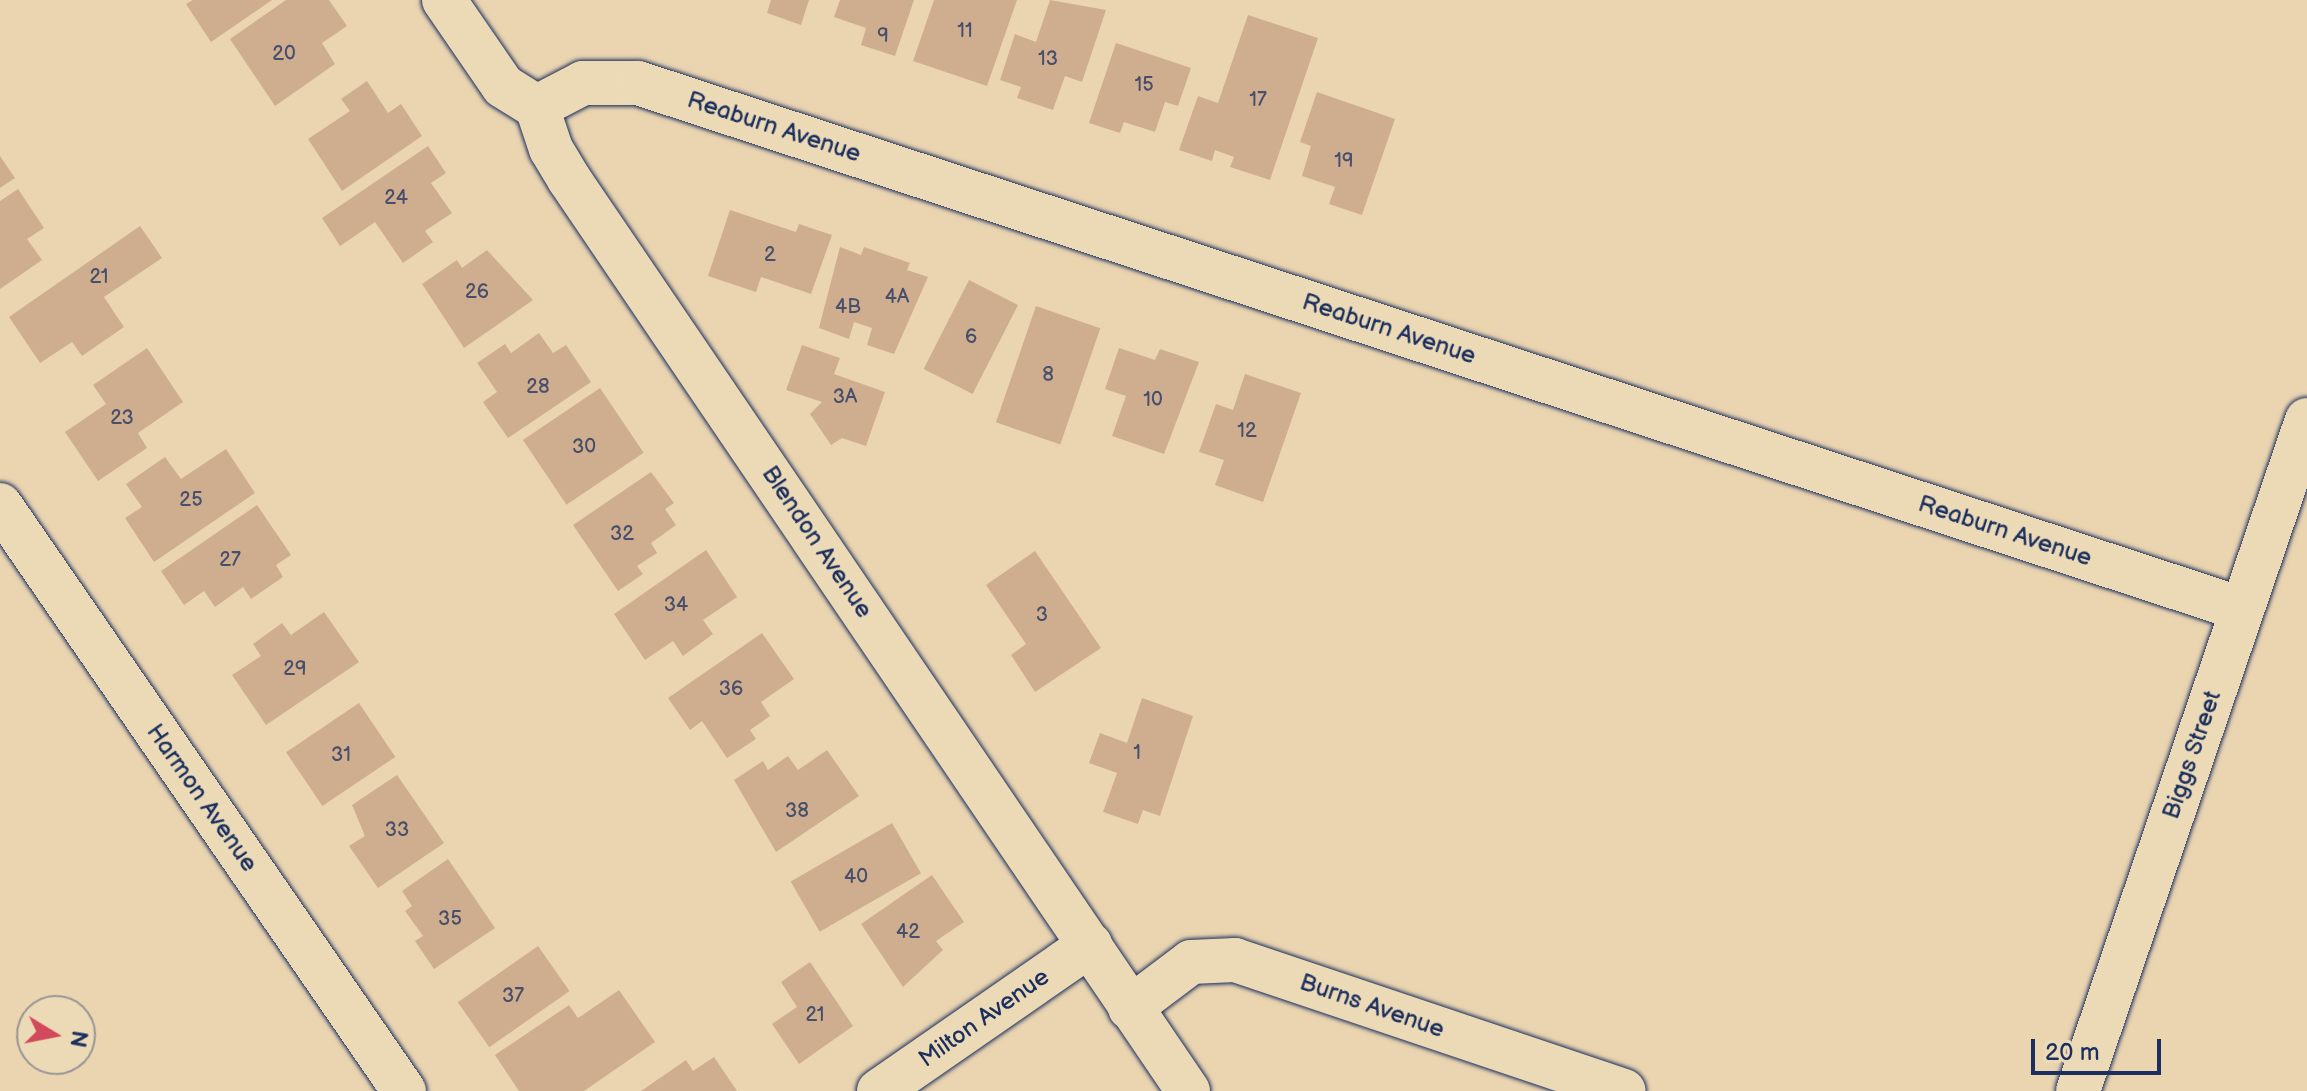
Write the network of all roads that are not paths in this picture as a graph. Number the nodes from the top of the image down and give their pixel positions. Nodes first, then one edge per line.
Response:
1 (444, 0) edge
2 (537, 107) junction
3 (2307, 420) edge
4 (0, 505) edge
5 (2242, 609) junction
6 (1090, 945) junction
7 (1130, 1008) junction
8 (404, 1091) edge
9 (879, 1091) edge
10 (1188, 1091) edge
11 (1624, 1091) edge
12 (2078, 1091) edge

1 - 2 street
2 - 5 street, Reaburn Avenue
2 - 6 street, Blendon Avenue
3 - 5 street, Biggs Street
4 - 8 street, Harmon Avenue
5 - 12 street, Biggs Street
6 - 7 street, Blendon Avenue
6 - 9 street, Milton Avenue
7 - 10 street, Blendon Avenue
7 - 11 street, Burns Avenue

